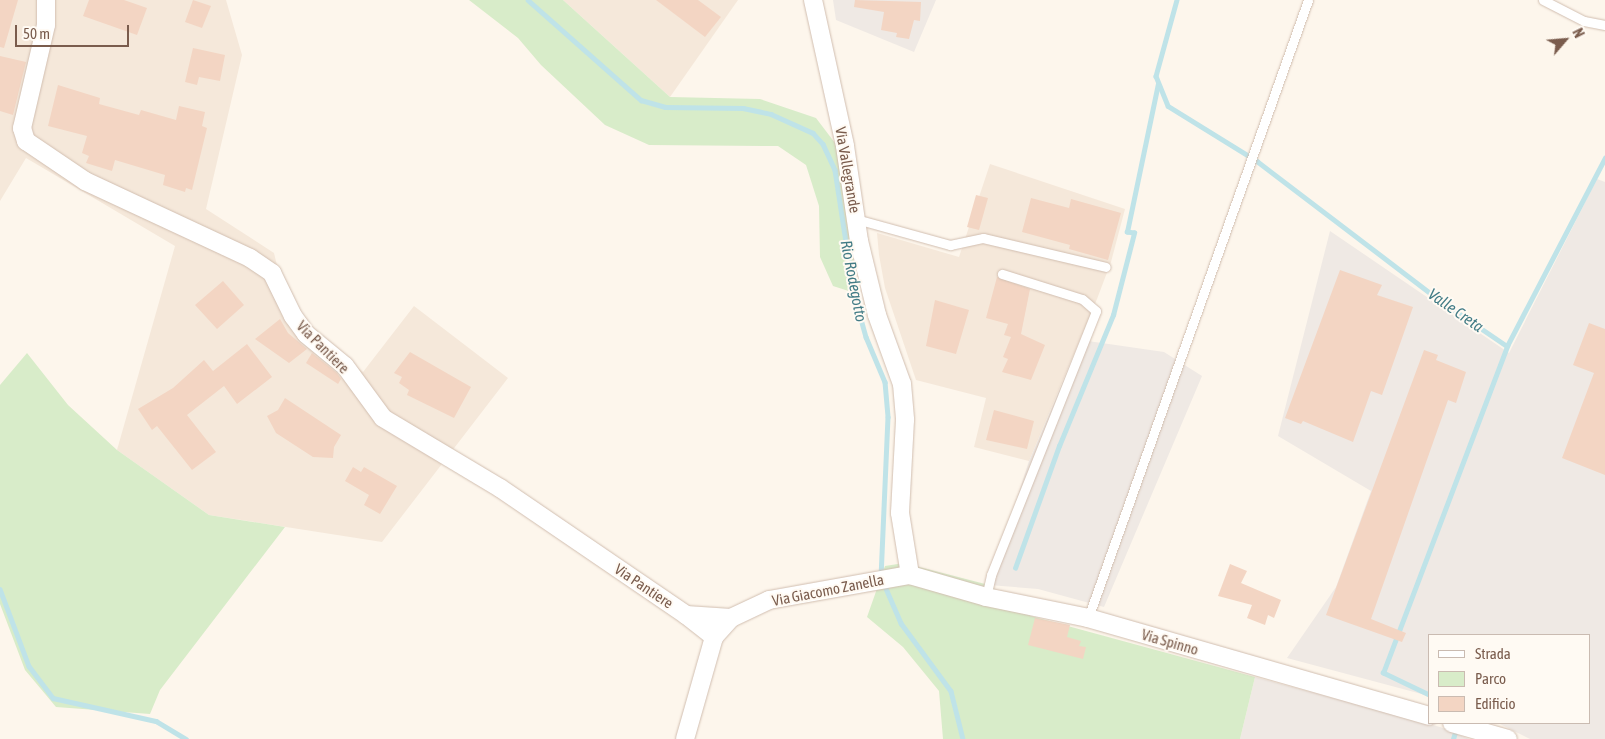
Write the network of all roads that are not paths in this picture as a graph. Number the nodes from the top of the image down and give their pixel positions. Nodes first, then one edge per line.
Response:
1 (46, 0) edge
2 (813, 0) edge
3 (1308, 0) edge
4 (1543, 0) edge
5 (1605, 25) edge
6 (856, 219) junction
7 (1106, 267) dead end
8 (1002, 274) dead end
9 (910, 575) junction
10 (986, 597) junction
11 (686, 615) junction
12 (731, 618) junction
13 (1088, 618) junction
14 (714, 637) junction
15 (1428, 716) edge
16 (1456, 724) edge
17 (685, 739) edge
18 (1508, 739) edge

1 - 11 street, Via Pantiere
2 - 6 street, Via Vallegrande
3 - 13 lane
4 - 5 lane
6 - 7 lane
6 - 9 street, Via Vallegrande
8 - 10 lane
9 - 10 street, Via Spinno
9 - 12 street, Via Giacomo Zanella
10 - 13 street, Via Spinno
11 - 12 street, Via Pantiere
11 - 14 street, Via Pantiere
12 - 14 street, Via Giacomo Zanella
13 - 15 street, Via Spinno
14 - 17 street, Via Giacomo Zanella
16 - 18 street

